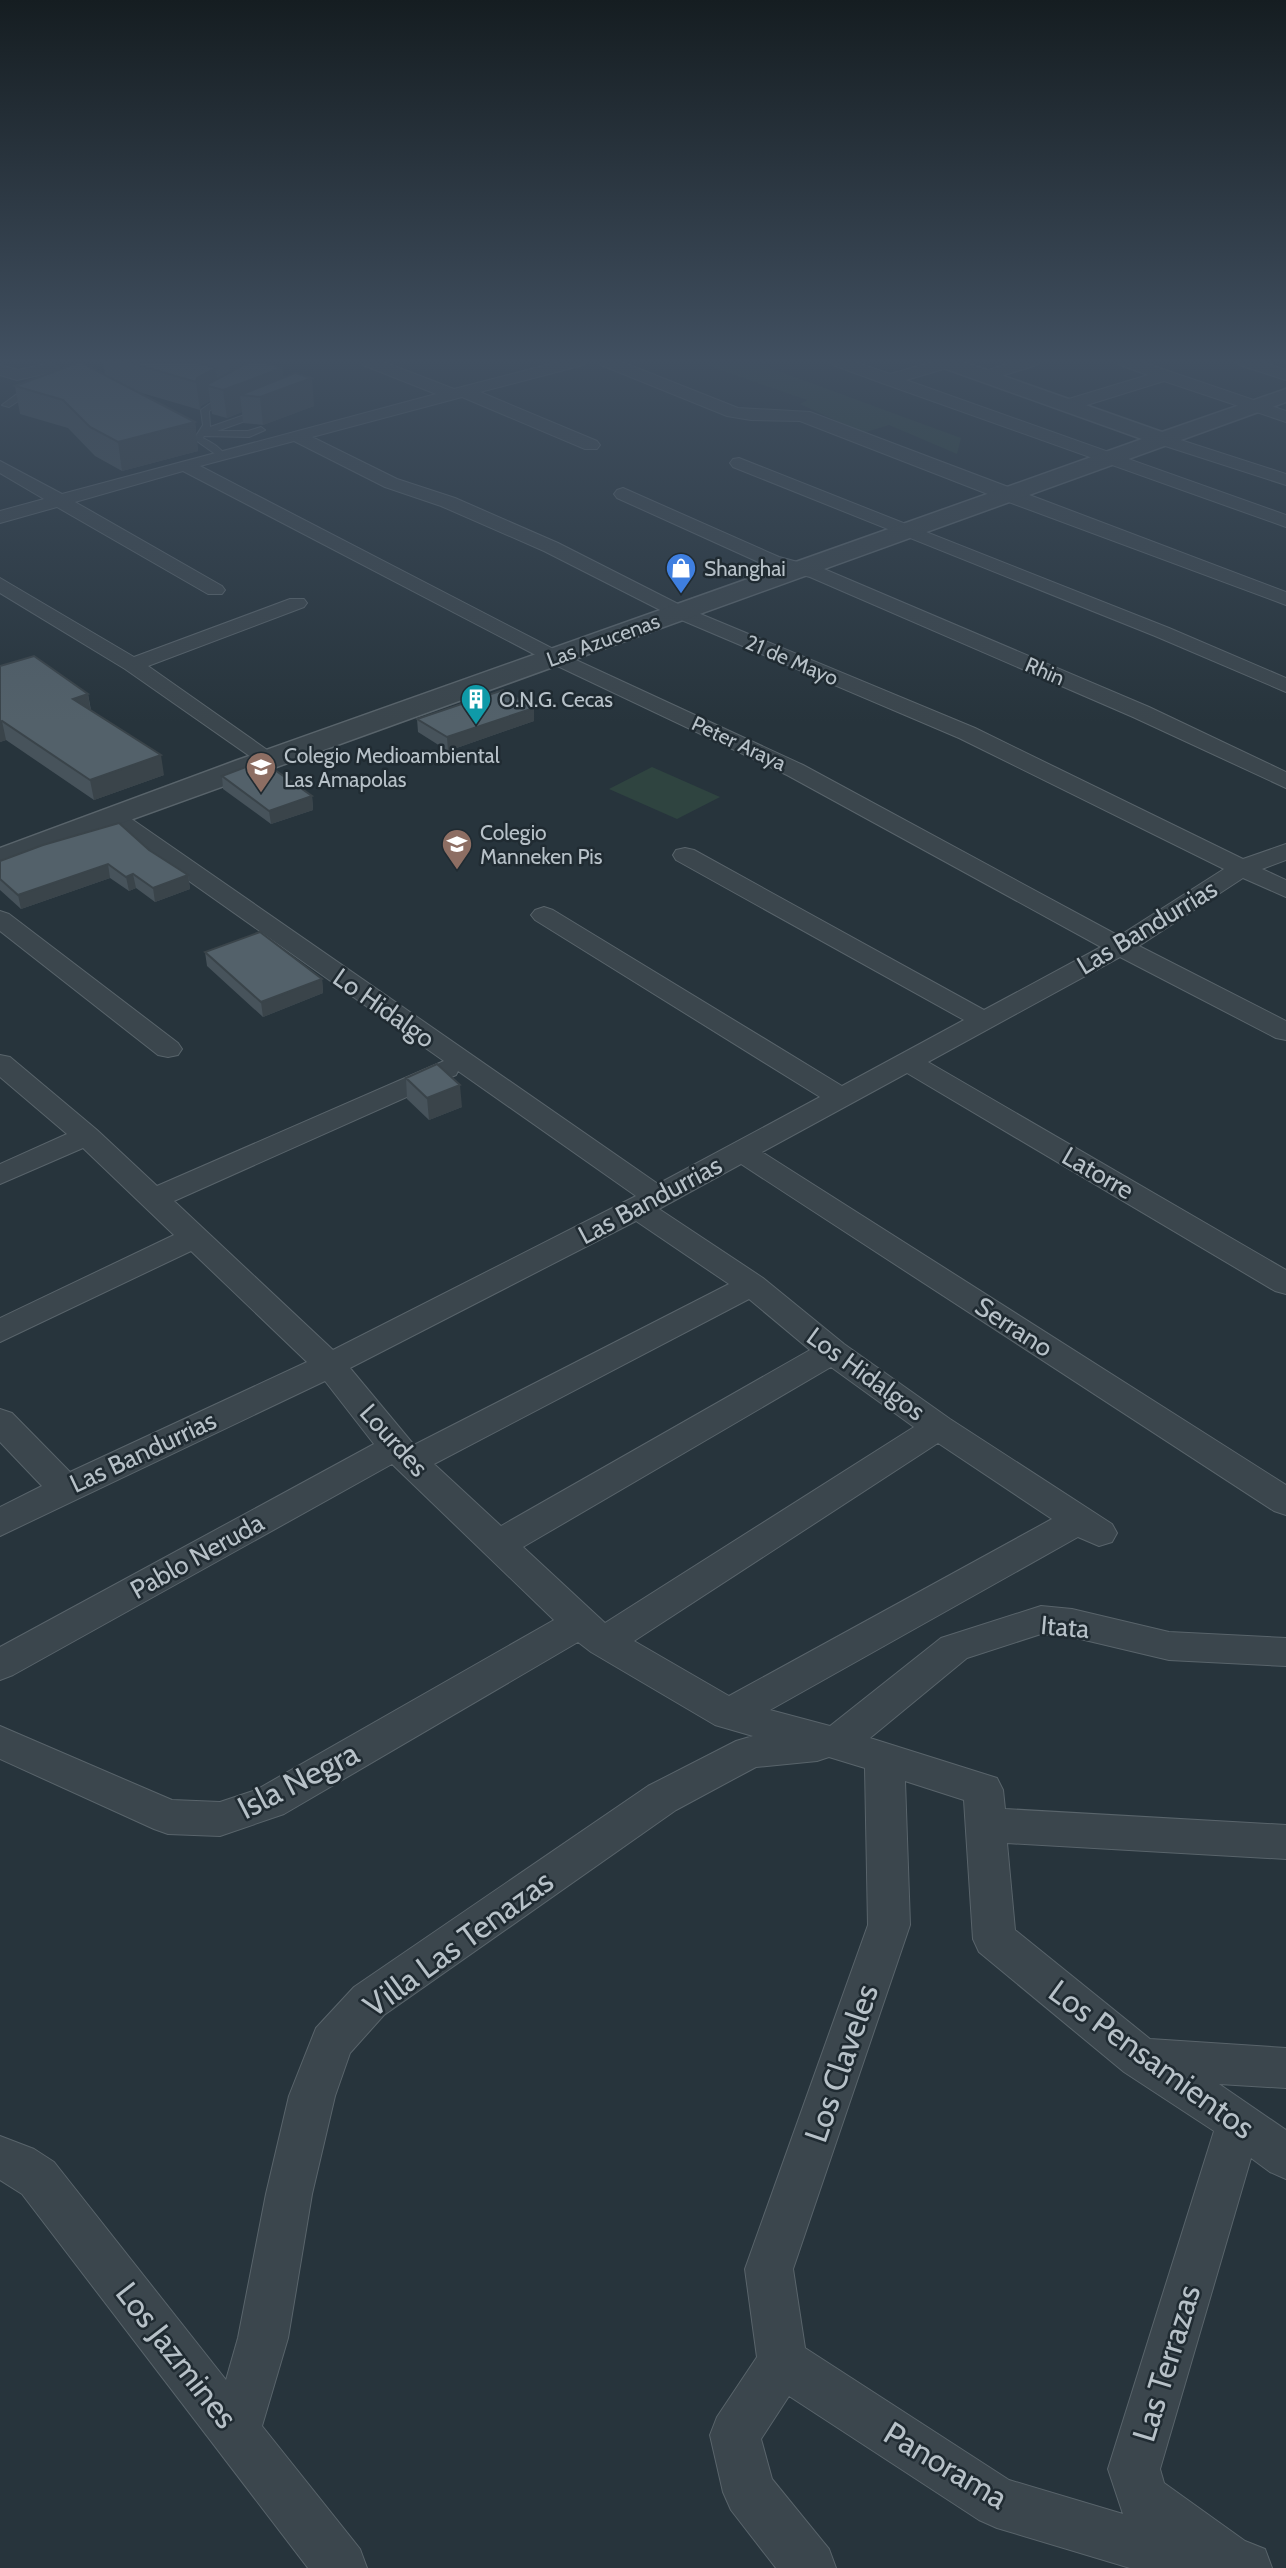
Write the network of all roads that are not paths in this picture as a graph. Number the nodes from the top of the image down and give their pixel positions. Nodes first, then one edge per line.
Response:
1 (28, 482) edge
2 (127, 482) edge
3 (217, 482) edge
4 (389, 482) edge
5 (785, 482) edge
6 (973, 482) edge
7 (1040, 482) edge
8 (1177, 482) edge
9 (623, 494) dead end
10 (1004, 494) junction
11 (60, 500) junction
12 (0, 517) edge
13 (1286, 521) edge
14 (906, 531) junction
15 (801, 568) junction
16 (0, 584) edge
17 (215, 590) dead end
18 (1286, 599) edge
19 (297, 603) dead end
20 (679, 612) junction
21 (556, 658) junction
22 (132, 665) junction
23 (1286, 686) edge
24 (269, 759) junction
25 (1286, 781) edge
26 (112, 816) junction
27 (1286, 851) edge
28 (685, 855) dead end
29 (0, 858) edge
30 (1240, 869) junction
31 (1286, 890) edge
32 (544, 915) dead end
33 (0, 919) edge
34 (1120, 947) junction
35 (983, 1020) junction
36 (1286, 1032) edge
37 (168, 1049) dead end
38 (461, 1062) junction
39 (0, 1063) edge
40 (909, 1063) junction
41 (843, 1099) junction
42 (86, 1136) junction
43 (742, 1152) junction
44 (0, 1175) edge
45 (153, 1199) junction
46 (647, 1202) junction
47 (194, 1237) junction
48 (1286, 1284) edge
49 (752, 1285) junction
50 (0, 1331) edge
51 (832, 1352) junction
52 (330, 1365) junction
53 (0, 1421) edge
54 (938, 1427) junction
55 (402, 1455) junction
56 (65, 1489) junction
57 (1286, 1502) edge
58 (0, 1523) edge
59 (497, 1545) junction
60 (592, 1632) junction
61 (1286, 1652) edge
62 (0, 1665) edge
63 (729, 1714) junction
64 (0, 1742) edge
65 (836, 1743) junction
66 (885, 1759) junction
67 (987, 1825) junction
68 (1286, 1842) edge
69 (1140, 2058) junction
70 (1286, 2068) edge
71 (1238, 2122) junction
72 (1286, 2157) edge
73 (0, 2158) edge
74 (782, 2362) junction
75 (236, 2430) junction
76 (1239, 2566) edge
77 (341, 2568) edge
78 (810, 2568) edge

1 - 11 street
2 - 11 street
3 - 21 street, Peter Araya
4 - 20 street, 21 de Mayo
5 - 14 street
6 - 10 street
7 - 10 street, Las Azucenas
8 - 13 street
9 - 15 street, Rhin
10 - 14 street, Las Azucenas
10 - 18 street
11 - 12 street
11 - 17 street
14 - 15 street, Las Azucenas
14 - 23 street
15 - 20 street, Las Azucenas
15 - 25 street, Rhin
16 - 22 street
19 - 22 street
20 - 21 street, Las Azucenas
20 - 30 street, 21 de Mayo
21 - 24 street, Las Azucenas
21 - 34 street, Peter Araya
22 - 24 street
24 - 26 street, Las Azucenas
26 - 29 street, Las Azucenas
26 - 38 street, Lo Hidalgo
27 - 30 street, Las Bandurrias
28 - 35 street
30 - 31 street, 21 de Mayo
30 - 34 street, Las Bandurrias
32 - 41 street
33 - 37 street
34 - 35 street, Las Bandurrias
34 - 36 street, Peter Araya
35 - 40 street, Las Bandurrias
38 - 45 street
38 - 46 street, Lo Hidalgo
39 - 42 street, Lourdes
40 - 41 street, Las Bandurrias
40 - 48 street, Latorre
41 - 43 street, Las Bandurrias
42 - 44 street
42 - 45 street, Lourdes
43 - 46 street, Las Bandurrias
43 - 57 street, Serrano
45 - 47 street, Lourdes
46 - 49 street, Los Hidalgos
46 - 52 street, Las Bandurrias
47 - 50 street
47 - 52 street, Lourdes
49 - 51 street, Los Hidalgos
49 - 55 street, Pablo Neruda
51 - 54 street, Los Hidalgos
51 - 59 street
52 - 55 street, Lourdes
52 - 56 street, Las Bandurrias
53 - 56 street
54 - 60 street, Isla Negra
54 - 63 street, Los Hidalgos
55 - 59 street, Lourdes
55 - 62 street, Pablo Neruda
56 - 58 street, Las Bandurrias
59 - 60 street, Lourdes
60 - 63 street, Lourdes
60 - 64 street, Isla Negra
61 - 65 street, Itata
63 - 65 street, Lourdes
65 - 66 street, Los Pensamientos
65 - 75 street, Villa Las Tenazas
66 - 67 street, Los Pensamientos
66 - 74 street, Los Claveles
67 - 68 street
67 - 69 street, Los Pensamientos
69 - 70 street
69 - 71 street, Los Pensamientos
71 - 72 street, Los Pensamientos
71 - 76 street, Las Terrazas
73 - 75 street, Los Jazmines
74 - 76 street, Panorama
74 - 78 street
75 - 77 street, Los Jazmines

